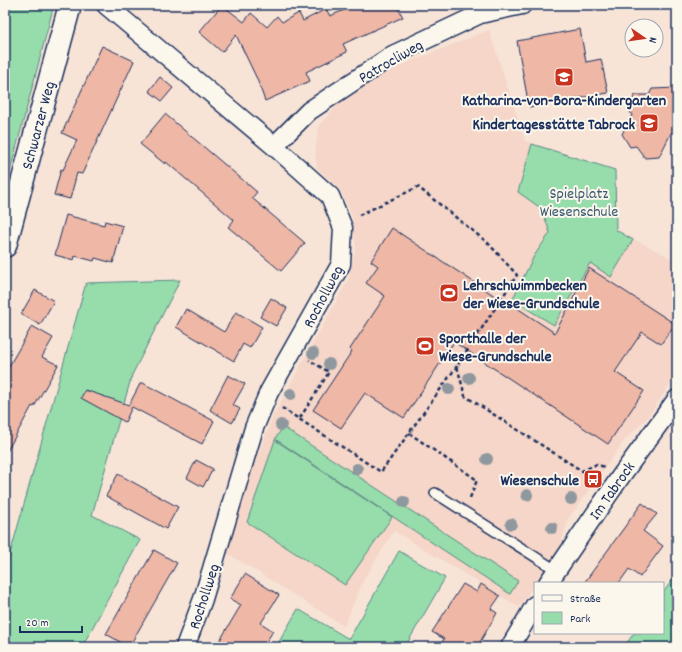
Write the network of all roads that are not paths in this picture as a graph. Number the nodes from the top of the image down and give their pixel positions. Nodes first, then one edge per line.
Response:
1 (70, 5) edge
2 (106, 5) edge
3 (522, 5) edge
4 (274, 146) junction
5 (5, 246) edge
6 (677, 399) edge
7 (435, 493) dead end
8 (552, 576) edge
9 (534, 607) edge
10 (185, 647) edge
11 (510, 647) edge

1 - 5 street, Schwarzer Weg
2 - 4 street, Rochollweg
3 - 4 street, Patrocliweg
4 - 10 street, Rochollweg
6 - 8 street, Im Tabrock
7 - 8 lane
9 - 11 street

